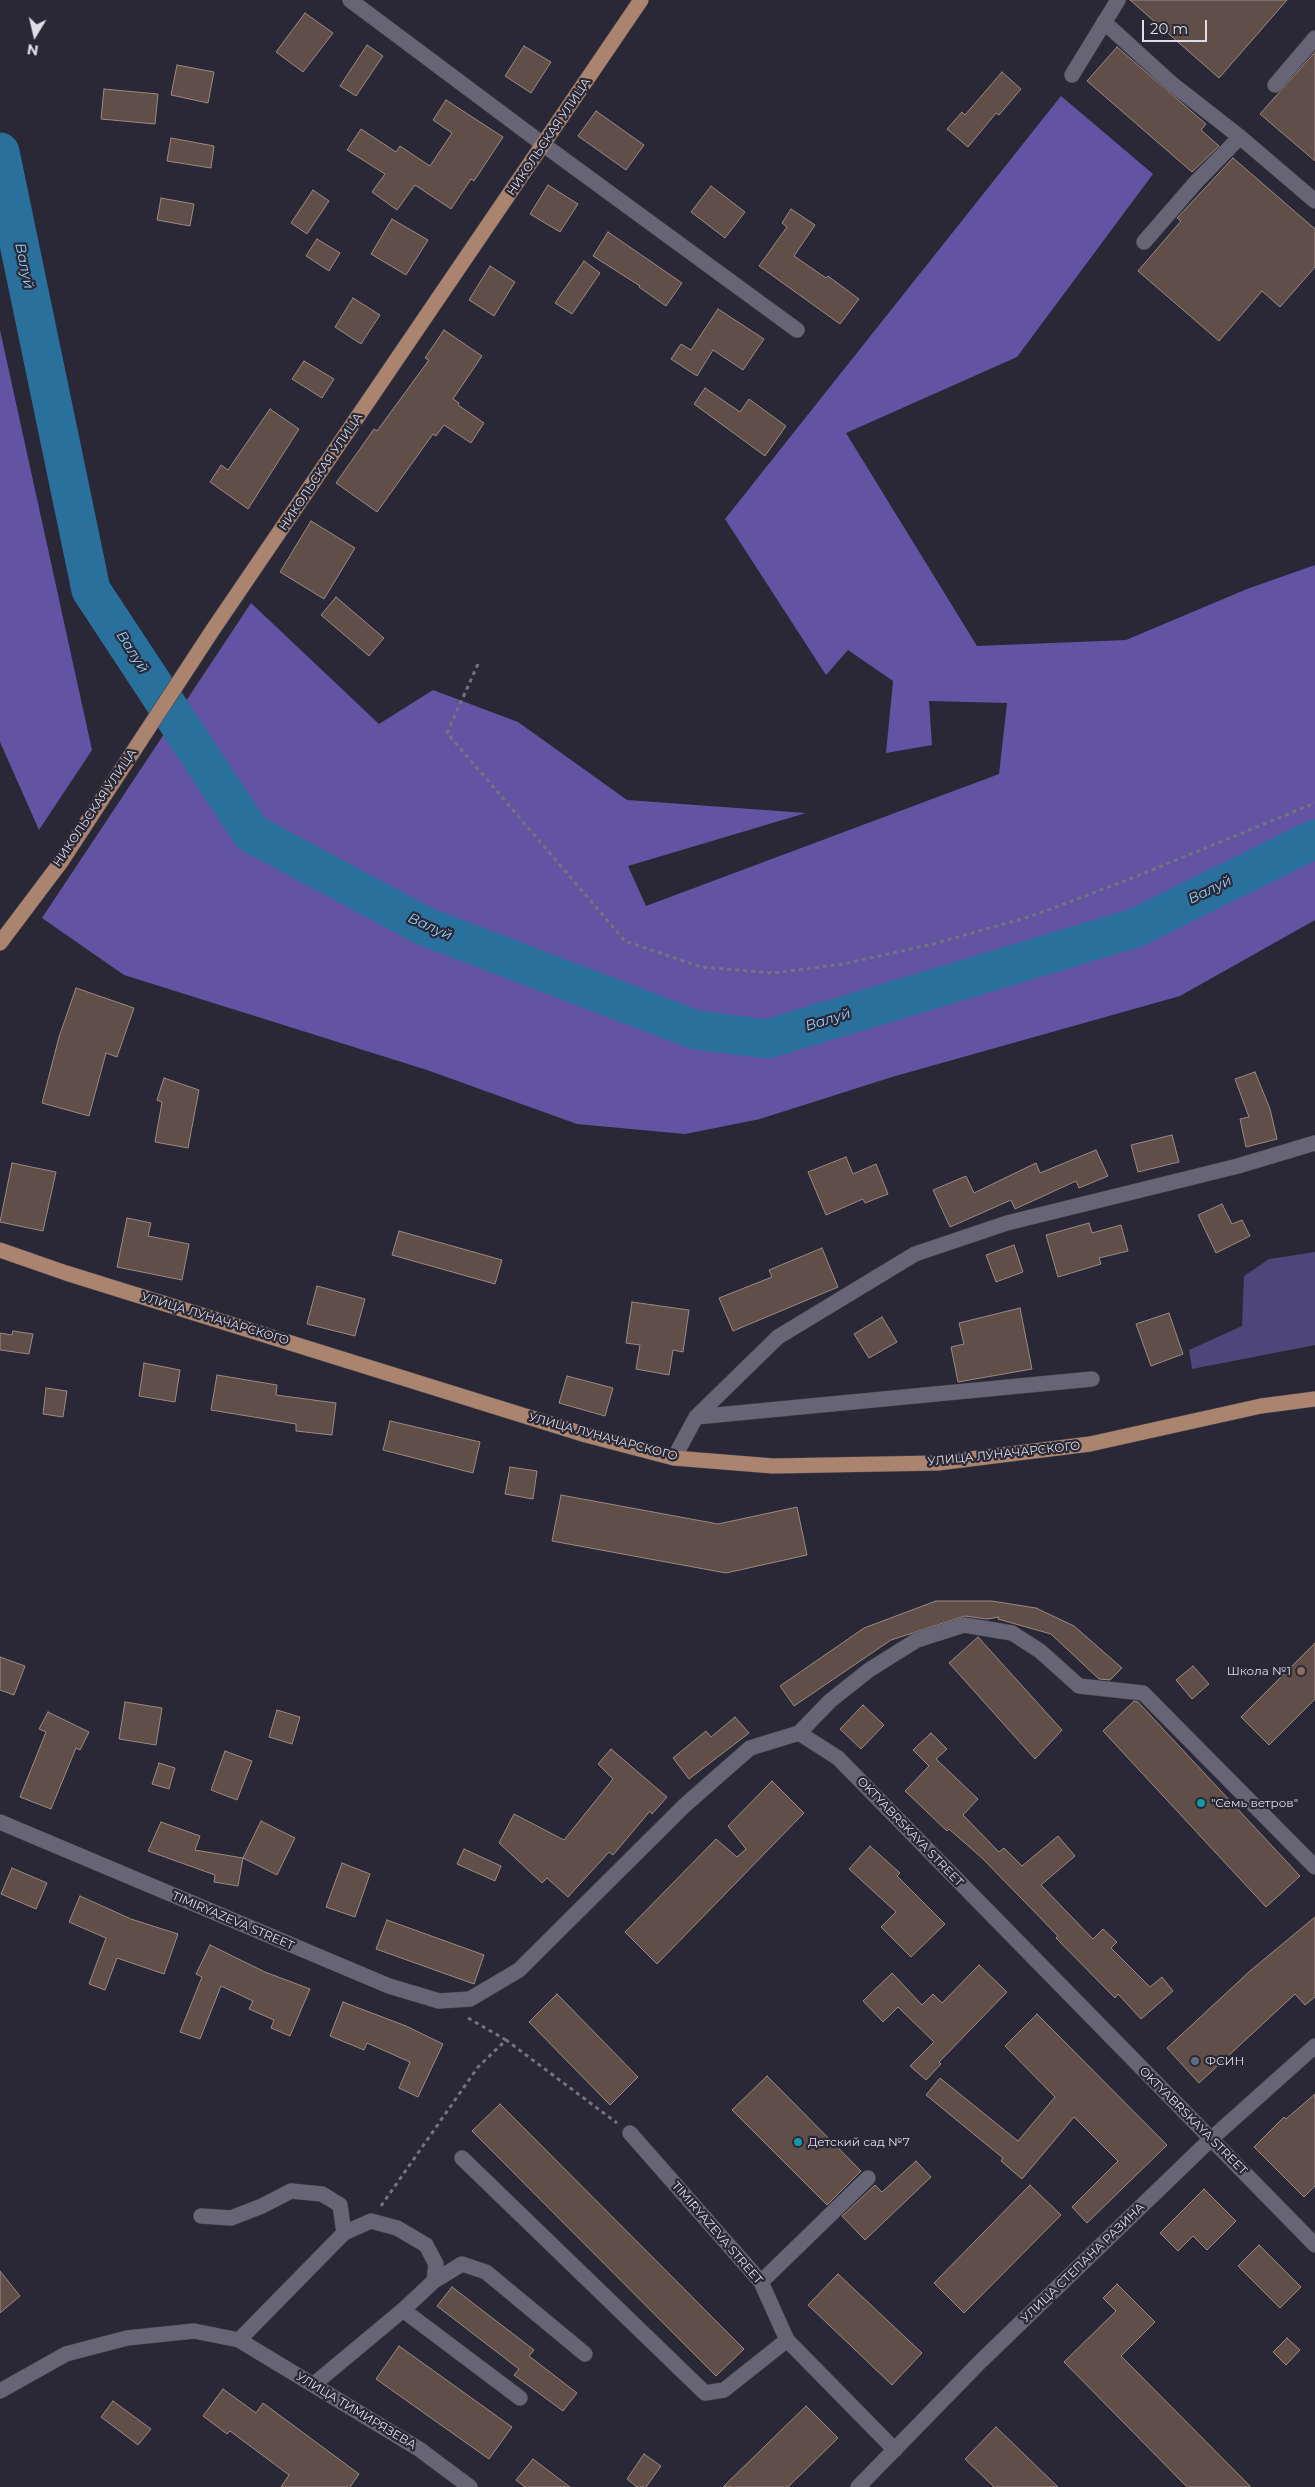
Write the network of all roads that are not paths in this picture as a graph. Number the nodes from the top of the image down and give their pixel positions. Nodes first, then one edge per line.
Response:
1 (350, 0) edge
2 (642, 0) edge
3 (1118, 0) edge
4 (1104, 22) junction
5 (1315, 38) edge
6 (1072, 75) dead end
7 (1275, 85) dead end
8 (1240, 137) junction
9 (544, 145) junction
10 (1315, 200) edge
11 (1144, 242) dead end
12 (798, 330) dead end
13 (3, 933) edge
14 (1315, 1143) edge
15 (0, 1250) edge
16 (1092, 1379) dead end
17 (1315, 1399) edge
18 (696, 1417) junction
19 (674, 1458) junction
20 (798, 1732) junction
21 (0, 1822) edge
22 (1315, 1868) edge
23 (1315, 2046) edge
24 (630, 2133) road end
25 (1211, 2139) junction
26 (462, 2158) dead end
27 (868, 2178) dead end
28 (201, 2216) dead end
29 (344, 2233) junction
30 (1315, 2244) edge
31 (434, 2281) junction
32 (761, 2282) junction
33 (403, 2310) junction
34 (239, 2340) junction
35 (787, 2340) junction
36 (585, 2354) dead end
37 (312, 2385) junction
38 (0, 2391) edge
39 (520, 2398) dead end
40 (895, 2450) junction
41 (470, 2487) edge
42 (858, 2487) edge

1 - 9 street
2 - 9 main road, НИКОЛЬСКАЯ УЛИЦА
3 - 4 street
4 - 6 street
4 - 8 street
5 - 7 street
8 - 10 street
8 - 11 street
9 - 12 street
9 - 13 main road, НИКОЛЬСКАЯ УЛИЦА
14 - 18 street
15 - 19 main road, УЛИЦА ЛУНАЧАРСКОГО
16 - 18 street
17 - 19 main road, УЛИЦА ЛУНАЧАРСКОГО
18 - 19 street
20 - 21 street, TIMIRYAZEVA STREET
20 - 22 street
20 - 25 street, OKTYABRSKAYA STREET
23 - 25 street, УЛИЦА СТЕПАНА РАЗИНА
24 - 32 street, TIMIRYAZEVA STREET
25 - 30 street, OKTYABRSKAYA STREET
25 - 40 street, УЛИЦА СТЕПАНА РАЗИНА
26 - 35 street
27 - 32 street
28 - 29 street
29 - 31 street
29 - 34 street
31 - 33 street
31 - 36 street
32 - 35 street, TIMIRYAZEVA STREET
33 - 37 street
33 - 39 street
34 - 37 street, УЛИЦА ТИМИРЯЗЕВА
34 - 38 street
35 - 40 street, TIMIRYAZEVA STREET
37 - 41 street, УЛИЦА ТИМИРЯЗЕВА
40 - 42 street, УЛИЦА СТЕПАНА РАЗИНА

